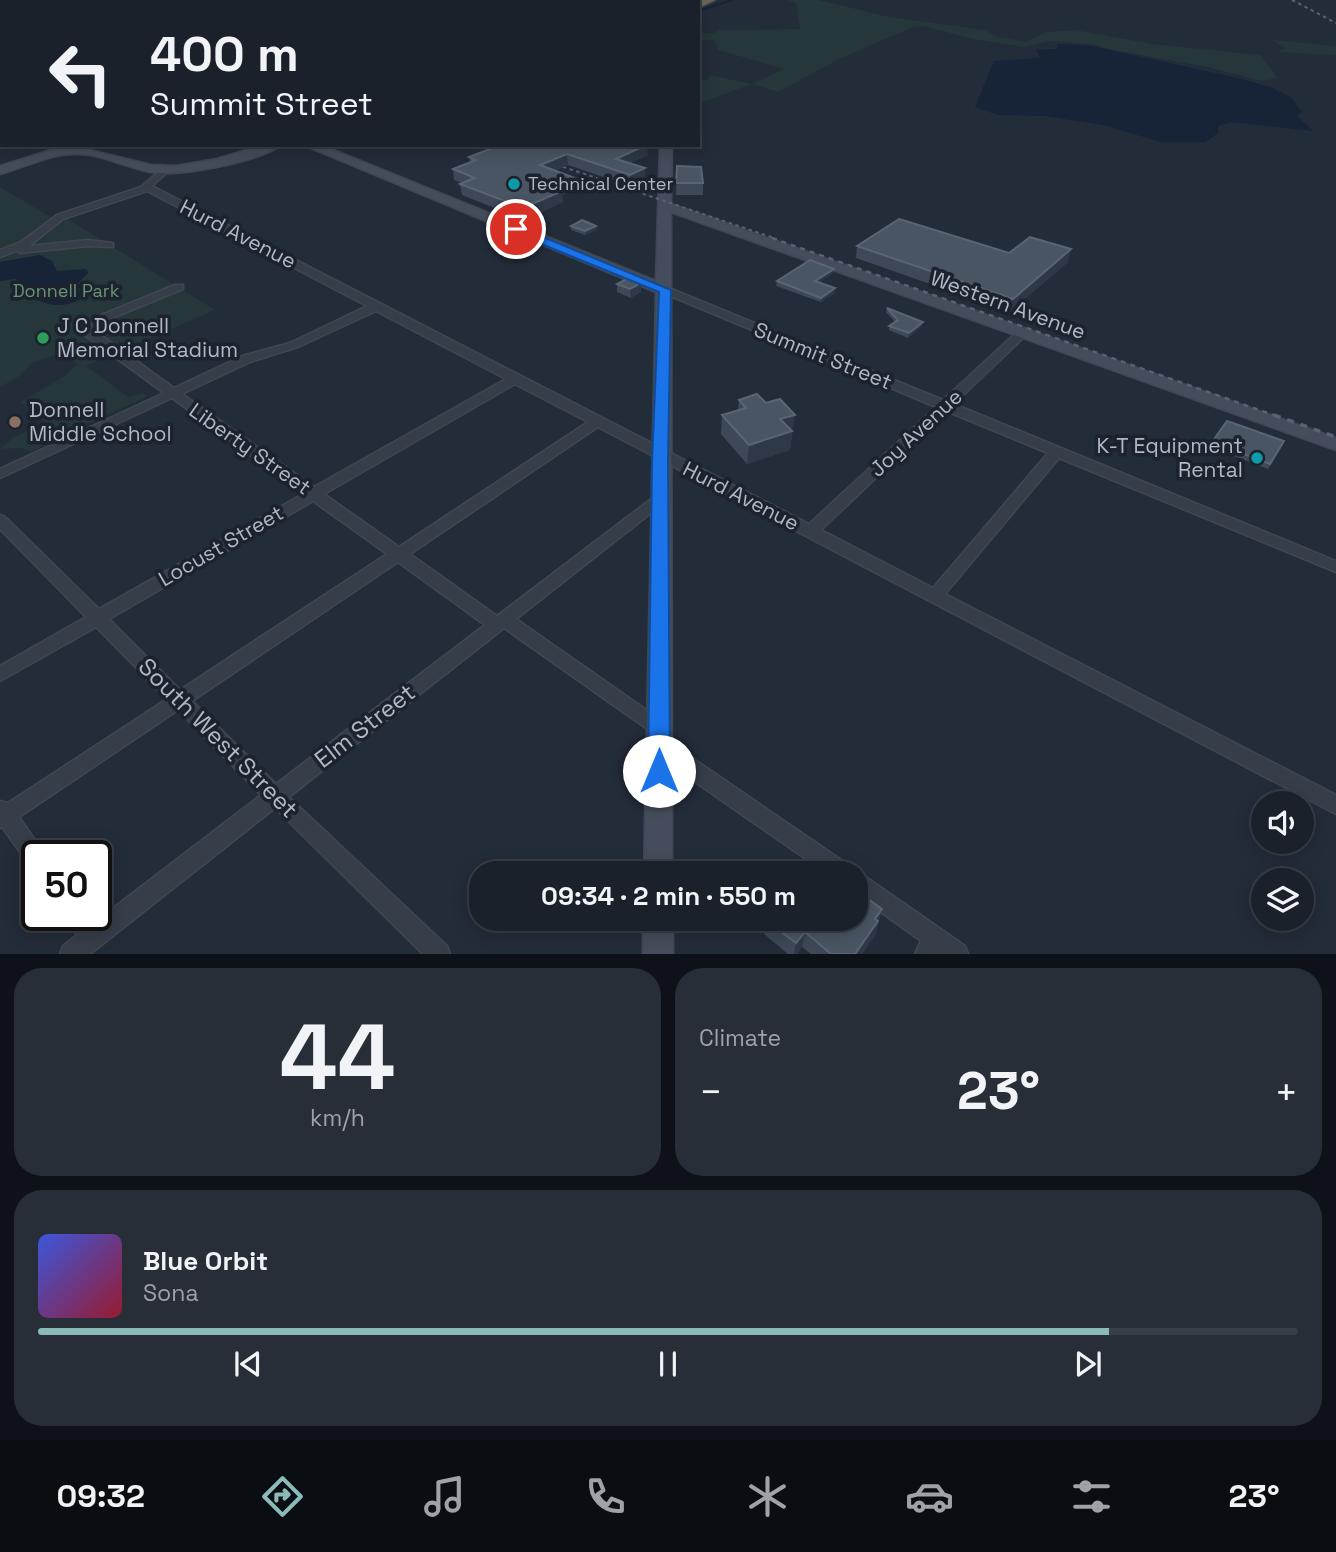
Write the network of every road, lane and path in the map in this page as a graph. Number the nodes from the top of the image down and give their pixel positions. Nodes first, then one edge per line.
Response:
1 (268, 147) edge
2 (315, 147) edge
3 (666, 147) edge
4 (0, 170) edge
5 (166, 170) junction
6 (147, 187) junction
7 (666, 205) junction
8 (109, 245) dead end
9 (4, 253) edge
10 (179, 287) dead end
11 (665, 290) junction
12 (377, 306) junction
13 (1022, 333) junction
14 (516, 379) junction
15 (172, 394) junction
16 (945, 406) junction
17 (599, 421) junction
18 (1336, 444) edge
19 (1056, 453) junction
20 (660, 454) junction
21 (0, 474) edge
22 (313, 494) junction
23 (660, 499) junction
24 (0, 520) edge
25 (810, 532) junction
26 (397, 554) junction
27 (1336, 567) edge
28 (934, 597) junction
29 (98, 617) junction
30 (500, 622) junction
31 (0, 674) edge
32 (180, 699) junction
33 (659, 737) junction
34 (274, 796) junction
35 (1336, 805) edge
36 (2, 814) edge
37 (22, 840) edge
38 (658, 861) edge
39 (827, 861) edge
40 (868, 892) edge
41 (88, 931) edge
42 (658, 931) edge
43 (92, 937) junction
44 (931, 946) edge
45 (71, 954) edge
46 (439, 954) edge
47 (658, 954) edge
48 (957, 954) edge

1 - 5 main road, Hurd Avenue
2 - 11 main road, Summit Street
3 - 7 main road
4 - 5 main road, Hurd Avenue
5 - 6 street
6 - 9 street
6 - 12 street, Hurd Avenue
7 - 11 main road
7 - 13 main road, Western Avenue
8 - 9 street
10 - 15 street, Liberty Street
11 - 16 street, Summit Street
11 - 20 main road
12 - 14 street, Hurd Avenue
12 - 15 street
13 - 16 street, Joy Avenue
13 - 18 main road, Western Avenue
14 - 17 street, Hurd Avenue
14 - 22 street, Locust Street
15 - 21 street
15 - 22 street, Liberty Street
16 - 19 street, Summit Street
16 - 25 street, Joy Avenue
17 - 20 street, Hurd Avenue
17 - 26 street
19 - 27 street, Summit Street
19 - 28 street
20 - 23 main road
20 - 25 street, Hurd Avenue
22 - 26 street, Liberty Street
22 - 29 street, Locust Street
23 - 30 street, Elm Street
23 - 33 main road
24 - 29 street, South West Street
25 - 28 street, Hurd Avenue
26 - 30 street, Liberty Street
26 - 32 street
28 - 35 street, Hurd Avenue
29 - 31 street, Locust Street
29 - 32 street, South West Street
30 - 33 street, Liberty Street
30 - 34 street, Elm Street
32 - 34 street, South West Street
32 - 36 street
33 - 38 main road
33 - 39 street, Liberty Street
34 - 43 street, Elm Street
34 - 46 street, South West Street
36 - 37 street
40 - 44 street
41 - 43 street
42 - 47 main road
43 - 45 street, Elm Street
44 - 48 street

